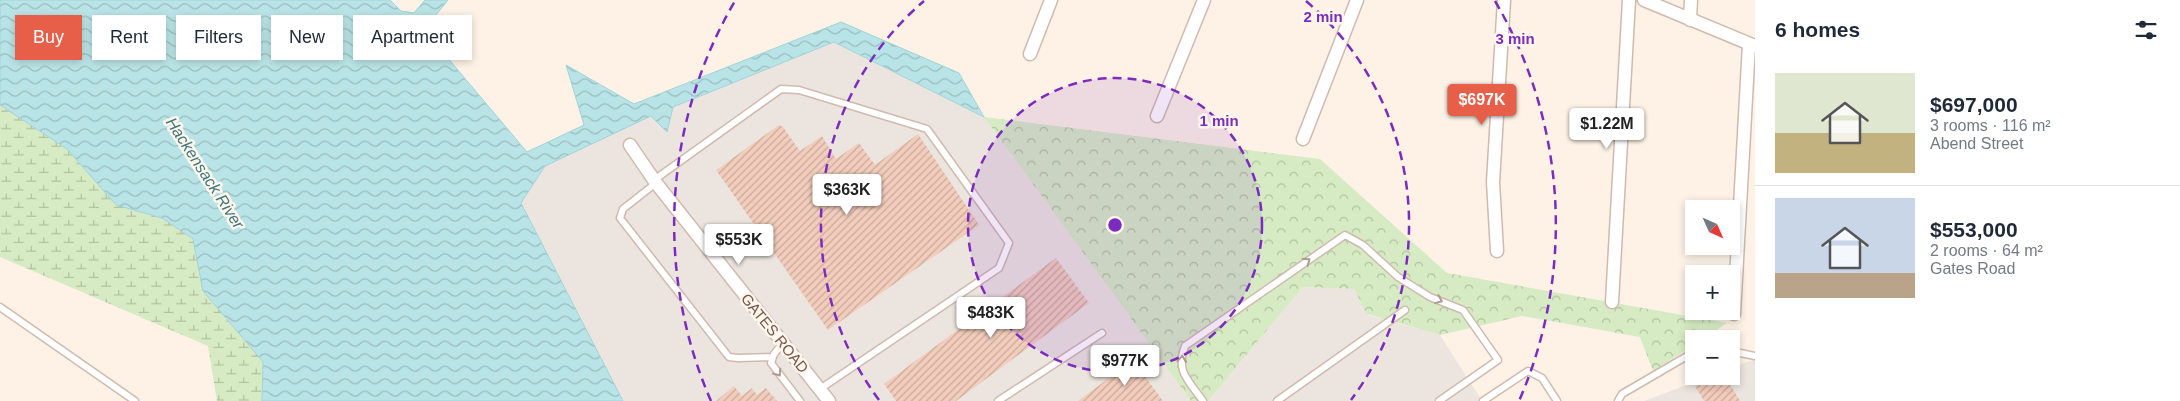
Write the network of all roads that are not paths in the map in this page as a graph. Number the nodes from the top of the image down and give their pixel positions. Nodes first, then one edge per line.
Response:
1 (1051, 0) edge
2 (1204, 0) edge
3 (1357, 0) edge
4 (1504, 0) edge
5 (1629, 0) edge
6 (1644, 0) edge
7 (1691, 0) edge
8 (1690, 20) junction
9 (1752, 45) edge
10 (1030, 54) dead end
11 (1157, 116) dead end
12 (1303, 139) dead end
13 (630, 145) dead end
14 (655, 182) junction
15 (1497, 251) dead end
16 (1737, 265) edge
17 (1612, 302) dead end
18 (0, 307) edge
19 (1405, 310) dead end
20 (1102, 332) dead end
21 (783, 343) junction
22 (1740, 353) edge
23 (773, 356) junction
24 (1755, 356) edge
25 (1685, 357) edge
26 (820, 389) junction
27 (135, 401) edge
28 (800, 401) edge
29 (830, 401) edge
30 (998, 401) edge
31 (1203, 401) edge
32 (1277, 401) edge
33 (1439, 401) edge
34 (1484, 401) edge
35 (1557, 401) edge
36 (1618, 401) edge

1 - 10 street
2 - 11 street
3 - 12 street
4 - 15 street
5 - 17 street
6 - 8 street
7 - 8 street
8 - 9 street
9 - 16 street
13 - 14 street, GATES ROAD
14 - 21 street, GATES ROAD
14 - 23 lane
14 - 26 lane
18 - 27 lane
19 - 32 lane
20 - 30 lane
21 - 23 lane
21 - 26 street, GATES ROAD
22 - 24 lane
23 -> 28 lane
25 - 36 lane
26 - 29 street, GATES ROAD
31 -> 33 lane
34 - 35 lane

